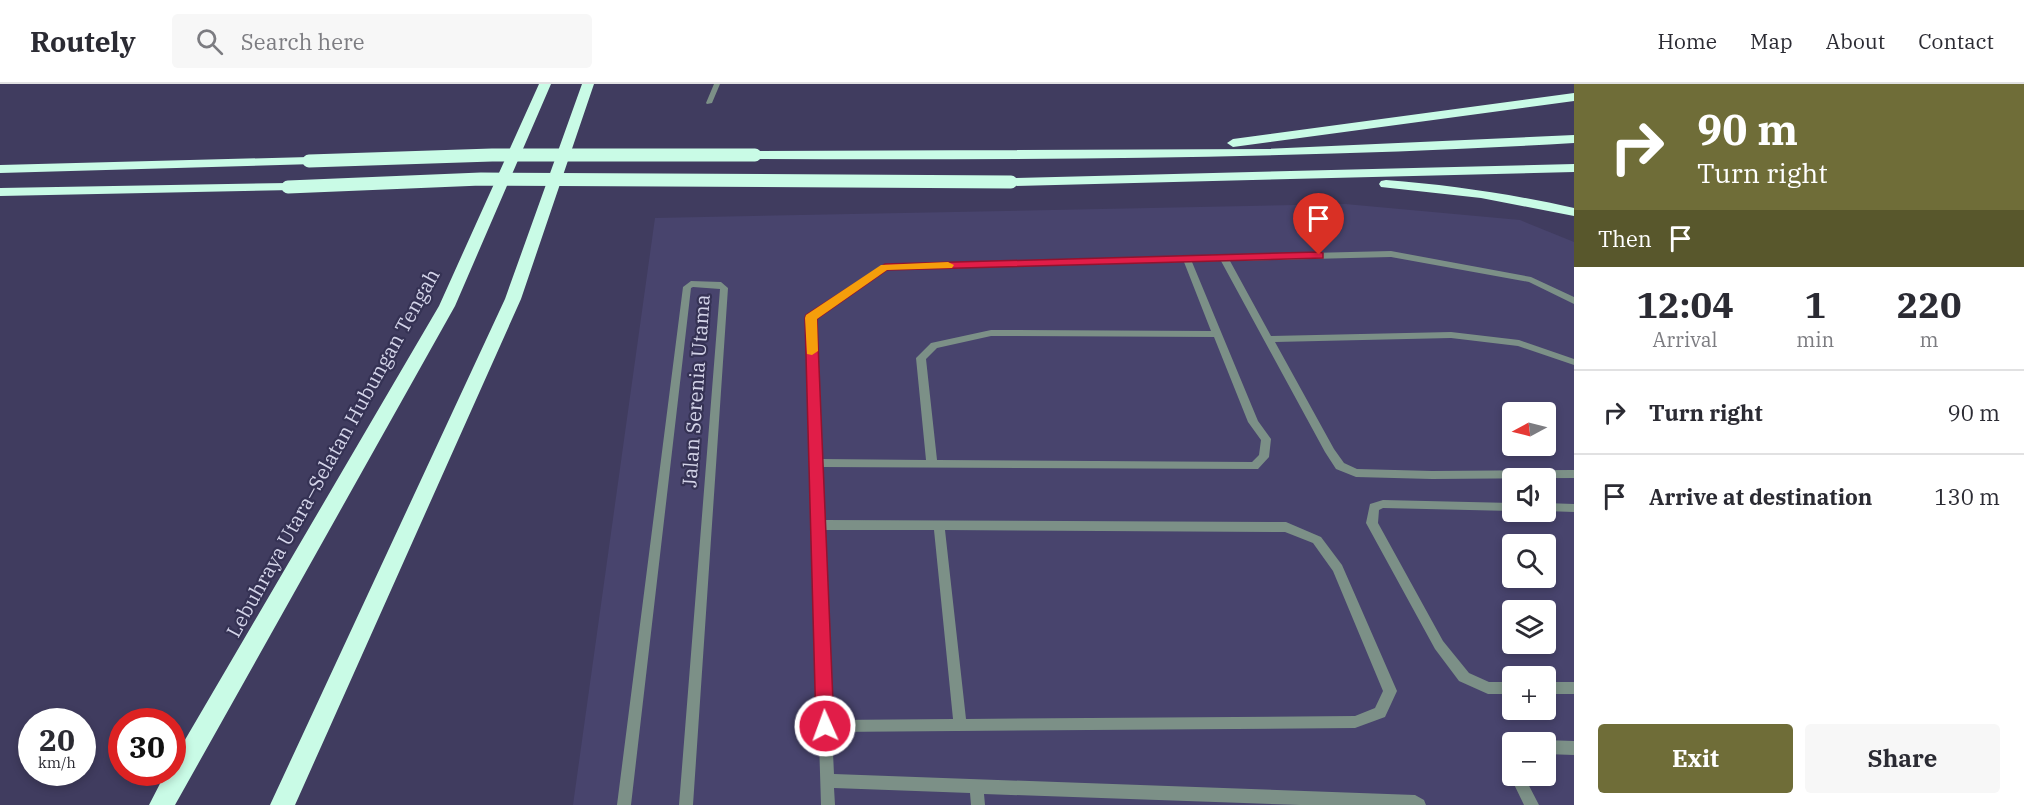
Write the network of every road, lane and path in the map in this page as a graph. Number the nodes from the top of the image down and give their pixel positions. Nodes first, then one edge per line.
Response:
1 (545, 84) edge
2 (588, 84) edge
3 (717, 84) edge
4 (1574, 98) edge
5 (709, 102) dead end
6 (1574, 139) edge
7 (1145, 155) junction
8 (1574, 168) edge
9 (0, 169) edge
10 (1282, 177) junction
11 (0, 192) edge
12 (1574, 212) edge
13 (1224, 258) junction
14 (1187, 259) junction
15 (1574, 301) edge
16 (1217, 334) junction
17 (1268, 339) junction
18 (1574, 362) edge
19 (816, 463) junction
20 (932, 464) junction
21 (1574, 474) edge
22 (1502, 507) edge
23 (1556, 507) edge
24 (1574, 508) edge
25 (818, 525) junction
26 (939, 526) junction
27 (1502, 688) edge
28 (1556, 688) edge
29 (1574, 688) edge
30 (825, 726) junction
31 (960, 726) junction
32 (1556, 747) edge
33 (1574, 748) edge
34 (827, 781) junction
35 (976, 786) junction
36 (1522, 786) edge
37 (161, 805) edge
38 (282, 805) edge
39 (624, 805) edge
40 (686, 805) edge
41 (828, 805) edge
42 (978, 805) edge
43 (1419, 805) edge
44 (1532, 805) edge

1 - 37 highway, Lebuhraya Utara–Selatan Hubungan Tengah
2 - 38 highway
3 - 5 street
4 - 7 highway
6 - 7 highway
7 - 9 highway, bridge
8 - 10 highway
10 - 11 highway, bridge
10 - 12 highway
13 - 14 street
13 - 15 street
13 - 17 street
14 - 16 street
14 - 19 street
16 - 20 street
16 - 20 street
17 - 18 street
17 - 21 street
19 - 20 street
19 - 25 street
22 - 27 street
23 - 24 street
25 - 26 street
25 - 30 street
26 - 31 street
26 - 31 street
28 - 29 street
30 - 31 street
30 - 34 street
32 - 33 street
34 - 35 street
34 - 41 street
35 - 42 street
35 - 43 street
36 - 44 street
39 - 40 street, Jalan Serenia Utama

